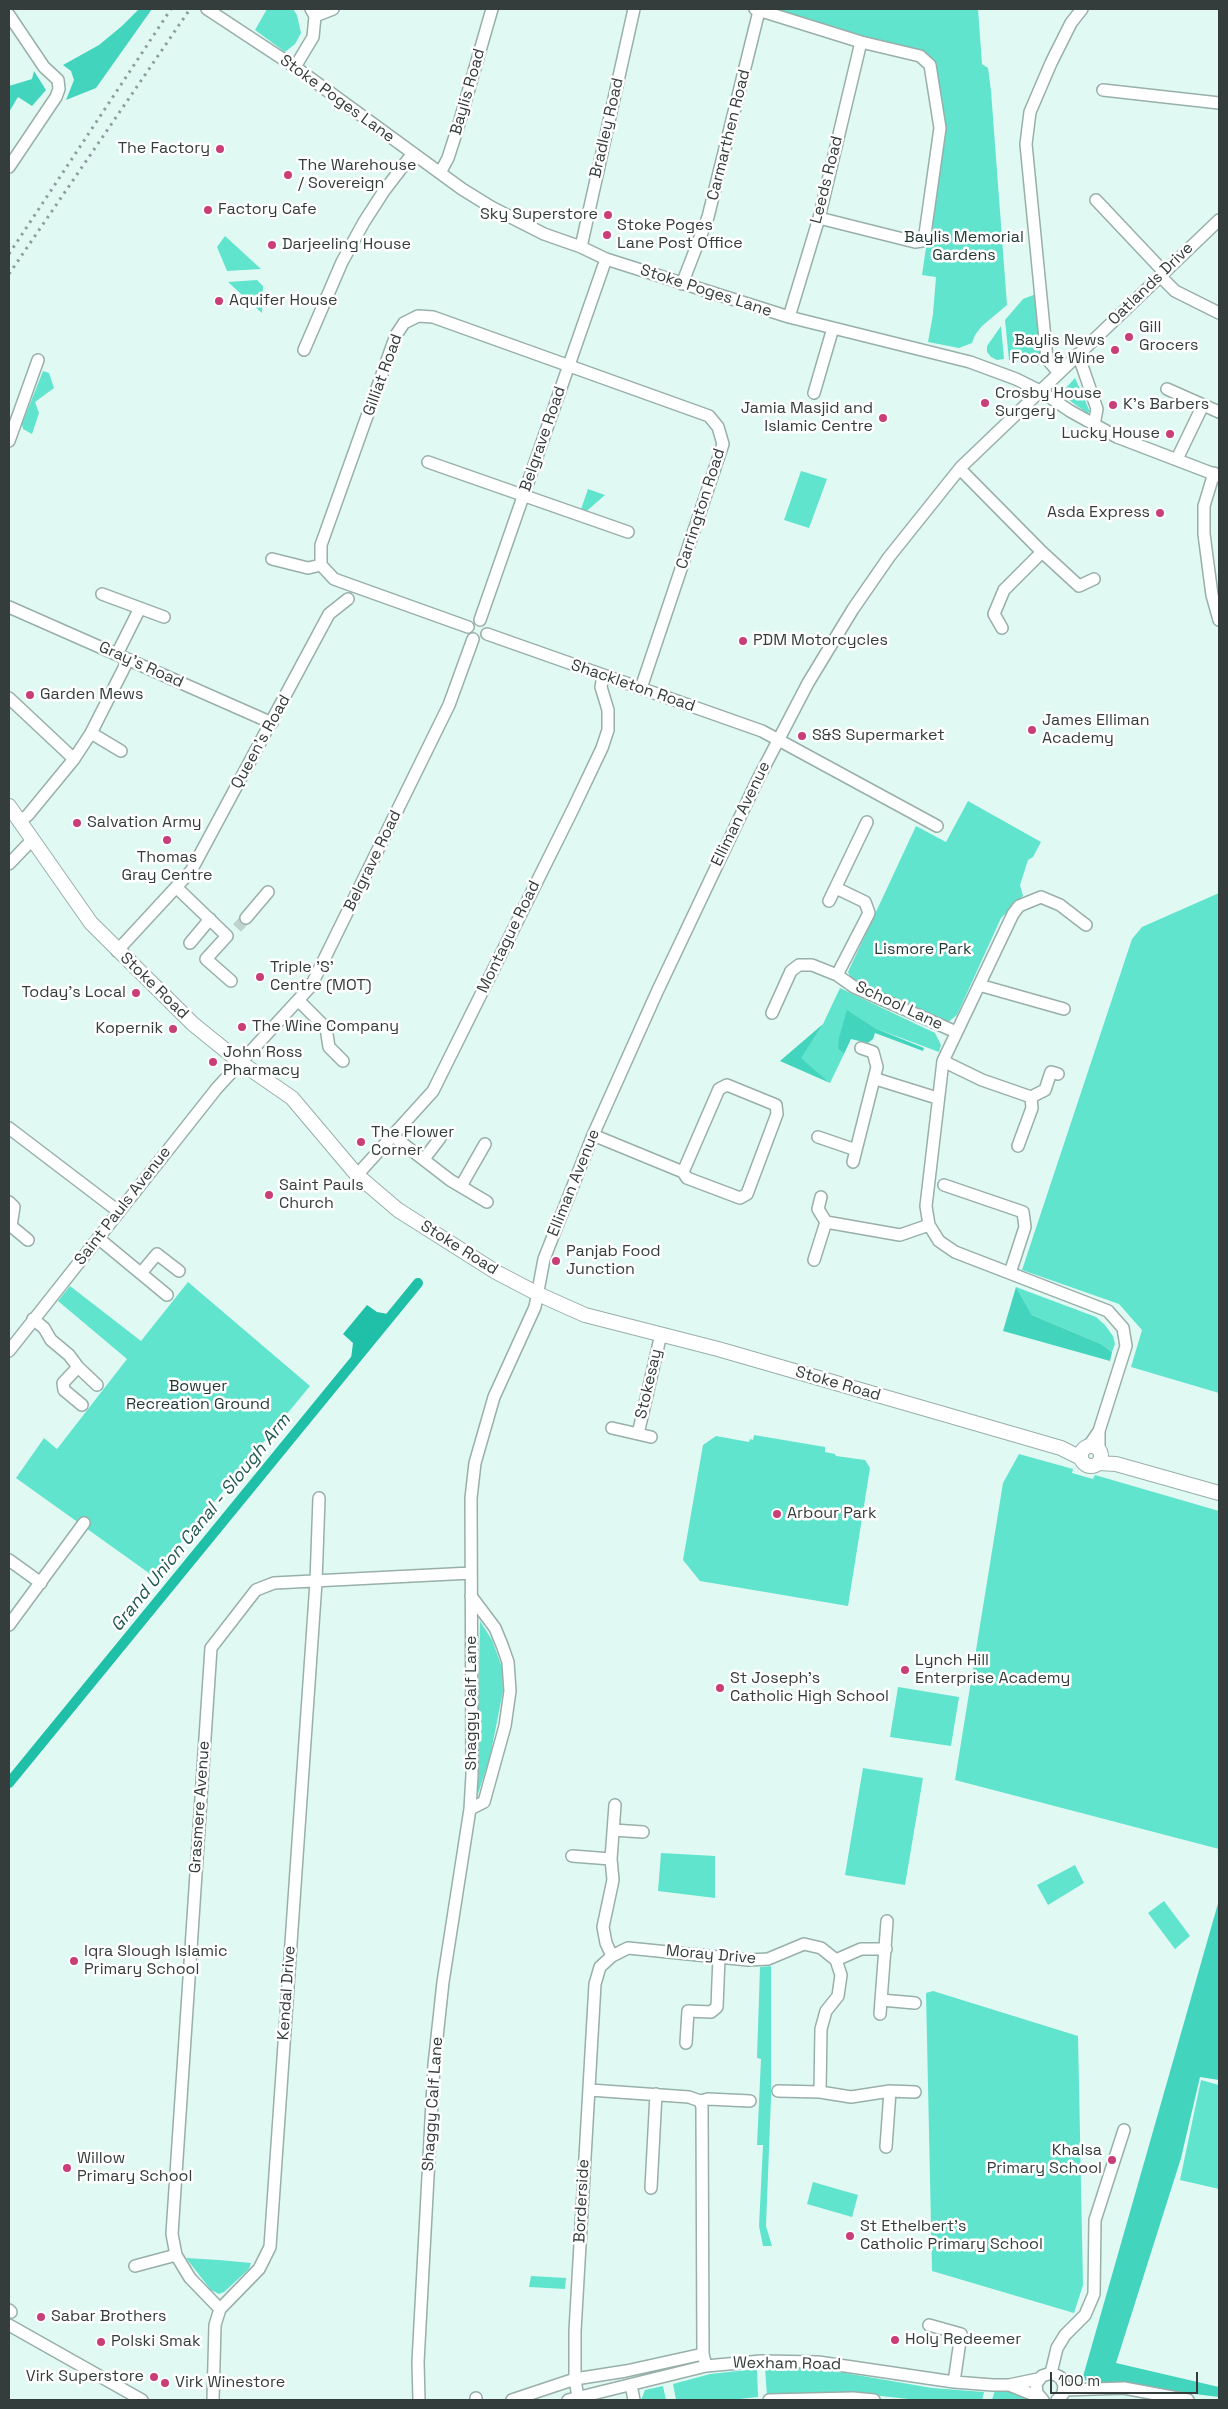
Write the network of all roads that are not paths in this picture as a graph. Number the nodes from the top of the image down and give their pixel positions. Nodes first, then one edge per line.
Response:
1 (207, 9) edge
2 (333, 9) edge
3 (492, 9) edge
4 (634, 9) edge
5 (1082, 9) edge
6 (757, 10) edge
7 (313, 12) edge
8 (9, 15) edge
9 (861, 42) junction
10 (295, 67) junction
11 (1103, 90) dead end
12 (1219, 103) edge
13 (413, 153) junction
14 (9, 167) edge
15 (440, 173) junction
16 (1096, 200) dead end
17 (819, 218) junction
18 (1219, 220) edge
19 (582, 247) junction
20 (606, 259) junction
21 (1162, 274) junction
22 (682, 284) junction
23 (1219, 313) edge
24 (789, 317) junction
25 (834, 328) junction
26 (304, 350) dead end
27 (1078, 354) junction
28 (38, 360) dead end
29 (569, 365) junction
30 (1058, 373) junction
31 (1167, 389) dead end
32 (1042, 392) junction
33 (814, 393) dead end
34 (1203, 405) junction
35 (1219, 412) edge
36 (1094, 425) junction
37 (9, 441) edge
38 (1177, 459) junction
39 (428, 462) dead end
40 (960, 469) junction
41 (1216, 475) edge
42 (523, 496) junction
43 (628, 532) dead end
44 (1042, 552) junction
45 (272, 559) dead end
46 (321, 565) junction
47 (1094, 579) dead end
48 (102, 594) dead end
49 (348, 599) dead end
50 (9, 607) edge
51 (140, 608) junction
52 (164, 617) dead end
53 (480, 620) junction
54 (1219, 620) edge
55 (468, 626) junction
56 (1002, 628) dead end
57 (487, 634) junction
58 (472, 639) junction
59 (116, 654) junction
60 (128, 660) junction
61 (603, 676) junction
62 (641, 688) junction
63 (9, 698) edge
64 (272, 723) junction
65 (91, 733) junction
66 (779, 739) junction
67 (121, 751) dead end
68 (74, 759) junction
69 (9, 806) edge
70 (19, 822) junction
71 (867, 822) dead end
72 (937, 826) dead end
73 (32, 840) junction
74 (9, 864) edge
75 (176, 887) junction
76 (836, 888) junction
77 (268, 892) dead end
78 (829, 901) dead end
79 (246, 918) tunnel mouth
80 (210, 920) junction
81 (1086, 925) dead end
82 (237, 928) tunnel mouth
83 (227, 936) junction
84 (190, 943) dead end
85 (117, 950) junction
86 (837, 975) junction
87 (231, 981) dead end
88 (979, 985) junction
89 (298, 1000) junction
90 (1064, 1009) dead end
91 (772, 1013) dead end
92 (956, 1032) junction
93 (861, 1048) dead end
94 (343, 1060) dead end
95 (943, 1061) junction
96 (240, 1062) junction
97 (1058, 1074) dead end
98 (876, 1079) junction
99 (1031, 1097) junction
100 (937, 1098) junction
101 (9, 1128) edge
102 (593, 1135) junction
103 (393, 1136) junction
104 (818, 1137) dead end
105 (440, 1138) dead end
106 (485, 1144) dead end
107 (1018, 1146) dead end
108 (856, 1150) junction
109 (424, 1159) junction
110 (853, 1162) dead end
111 (683, 1172) junction
112 (357, 1174) junction
113 (944, 1185) dead end
114 (461, 1186) junction
115 (821, 1197) dead end
116 (9, 1202) edge
117 (486, 1202) dead end
118 (118, 1211) junction
119 (826, 1222) junction
120 (930, 1225) junction
121 (10, 1227) edge
122 (98, 1238) junction
123 (28, 1240) dead end
124 (814, 1260) dead end
125 (179, 1271) dead end
126 (1010, 1272) junction
127 (140, 1273) junction
128 (538, 1294) junction
129 (167, 1295) dead end
130 (33, 1319) junction
131 (660, 1334) junction
132 (9, 1351) edge
133 (78, 1368) junction
134 (98, 1385) dead end
135 (82, 1406) dead end
136 (612, 1428) dead end
137 (638, 1434) junction
138 (651, 1437) dead end
139 (1092, 1453) junction
140 (1219, 1493) edge
141 (319, 1498) dead end
142 (84, 1523) dead end
143 (9, 1560) edge
144 (471, 1573) junction
145 (316, 1582) junction
146 (41, 1583) junction
147 (471, 1596) junction
148 (9, 1625) edge
149 (615, 1804) dead end
150 (470, 1809) junction
151 (614, 1830) junction
152 (643, 1832) dead end
153 (572, 1856) dead end
154 (611, 1859) junction
155 (887, 1921) dead end
156 (886, 1949) junction
157 (612, 1956) junction
158 (719, 1957) junction
159 (836, 1960) junction
160 (881, 2000) junction
161 (915, 2003) dead end
162 (880, 2014) dead end
163 (686, 2043) dead end
164 (590, 2090) junction
165 (778, 2091) dead end
166 (890, 2091) junction
167 (820, 2092) junction
168 (915, 2092) dead end
169 (656, 2094) junction
170 (700, 2101) junction
171 (750, 2101) dead end
172 (1124, 2130) dead end
173 (886, 2147) dead end
174 (651, 2188) dead end
175 (176, 2255) junction
176 (135, 2266) dead end
177 (220, 2309) junction
178 (966, 2322) dead end
179 (9, 2325) edge
180 (928, 2325) dead end
181 (961, 2334) junction
182 (703, 2354) junction
183 (706, 2366) junction
184 (1051, 2373) junction
185 (575, 2379) junction
186 (1038, 2379) junction
187 (954, 2382) junction
188 (213, 2384) junction
189 (631, 2385) junction
190 (1009, 2385) junction
191 (1064, 2390) junction
192 (573, 2399) edge
193 (1041, 2399) edge
194 (142, 2400) edge
195 (206, 2400) edge
196 (213, 2400) edge
197 (419, 2400) edge
198 (512, 2400) edge
199 (634, 2400) edge
200 (769, 2400) edge
201 (874, 2400) edge
202 (1057, 2400) edge
203 (1188, 2400) edge

1 - 10 street, Stoke Poges Lane
2 - 7 street
3 - 15 street, Baylis Road
4 - 19 street, Bradley Road
5 - 30 street
6 - 9 street
6 - 22 street, Carmarthen Road
7 - 10 street
8 - 14 street
9 - 17 street, Leeds Road
9 - 17 street
10 - 13 street, Stoke Poges Lane
11 - 12 street
13 - 15 street, Stoke Poges Lane
13 - 26 street
15 - 19 street, Stoke Poges Lane
16 - 21 street
17 - 24 street, Leeds Road
18 - 21 street, Oatlands Drive
19 - 20 street, Stoke Poges Lane
20 - 22 street, Stoke Poges Lane
20 - 29 street, Belgrave Road
21 - 23 street
21 - 27 street, Oatlands Drive
22 - 24 street, Stoke Poges Lane
24 - 25 street, Stoke Poges Lane
25 - 32 street, Stoke Poges Lane
25 - 33 street
27 - 30 street, Oatlands Drive
27 - 36 street
28 - 37 street
29 - 42 street, Belgrave Road
29 - 46 street, Gilliat Road
29 - 62 street, Carrington Road
30 - 32 street, Oatlands Drive
31 - 34 street
32 - 36 street, Stoke Poges Lane
32 - 40 street, Elliman Avenue
34 - 35 street
34 - 38 street
36 - 38 street, Stoke Poges Lane
38 - 41 street, Stoke Poges Lane
39 - 42 street
40 - 44 street
40 - 66 street, Elliman Avenue
41 - 54 street
42 - 43 street
42 - 53 street, Belgrave Road
44 - 47 street
44 - 56 street
45 - 46 street
46 - 55 street
48 - 51 street
49 - 64 street, Queen's Road
50 - 59 street, Gray's Road
51 - 52 street
51 - 59 street
53 - 55 street
53 - 57 street
55 - 58 street
57 - 58 street
57 - 61 street, Shackleton Road
58 - 89 street, Belgrave Road
59 - 60 street, Gray's Road
60 - 64 street, Gray's Road
60 - 65 street
61 - 62 street, Shackleton Road
61 - 103 street, Montague Road
62 - 66 street, Shackleton Road
63 - 68 street
64 - 75 street, Queen's Road
65 - 67 street
65 - 68 street
66 - 72 street, Shackleton Road
66 - 102 street, Elliman Avenue
68 - 70 street
69 - 70 main road, Stoke Road
70 - 73 main road, Stoke Road
71 - 76 street
73 - 74 street
73 - 85 main road, Stoke Road
75 - 80 street
75 - 85 street, Queen's Road
76 - 78 street
76 - 86 street, School Lane
77 - 79 street
80 - 83 street
80 - 84 street
81 - 88 street
82 - 83 street
83 - 87 street
85 - 96 main road, Stoke Road
86 - 91 street
86 - 92 street, School Lane
88 - 90 street
88 - 92 street
89 - 94 street
89 - 96 street, Belgrave Road
92 - 95 street
93 - 98 street
95 - 99 street
95 - 100 street
96 - 112 main road, Stoke Road
96 - 118 street, Saint Pauls Avenue
97 - 99 street
98 - 100 street
98 - 108 street
99 - 107 street
100 - 120 street
101 - 118 street
102 - 111 street
102 - 128 street, Elliman Avenue
103 - 109 street
103 - 112 street, Montague Road
104 - 108 street
105 - 109 street
106 - 114 street
108 - 110 street
109 - 114 street
111 - 111 street
112 - 128 main road, Stoke Road
113 - 126 street
114 - 117 street
115 - 119 street
116 - 121 street
118 - 122 street, Saint Pauls Avenue
119 - 120 street
119 - 124 street
120 - 126 street
121 - 123 street
122 - 127 street
122 - 130 street, Saint Pauls Avenue
125 - 127 street
126 - 139 street
127 - 129 street
128 - 131 main road, Stoke Road
128 - 144 street, Shaggy Calf Lane
130 - 132 street, Saint Pauls Avenue
130 - 133 street
131 - 137 street, Stokesay
131 - 139 main road, Stoke Road
133 - 134 street
133 - 135 street
136 - 137 street, Stokesay
137 - 138 street, Stokesay
139 - 140 main road, Stoke Road
141 - 145 street, Kendal Drive
142 - 146 street
143 - 146 street
144 - 145 street, Grasmere Avenue
144 - 147 street, Shaggy Calf Lane
145 - 175 street, Grasmere Avenue
145 - 177 street, Kendal Drive
146 - 148 street
147 - 150 street, Shaggy Calf Lane
147 - 150 street, Shaggy Calf Lane
149 - 151 street
150 - 197 street, Shaggy Calf Lane
151 - 152 street
151 - 154 street
153 - 154 street
154 - 157 street
155 - 156 street
156 - 159 street
156 - 160 street
157 - 158 street, Moray Drive
157 - 164 street
158 - 159 street, Moray Drive
158 - 163 street
159 - 167 street
160 - 161 street
160 - 162 street
164 - 169 street
164 - 185 street, Borderside
165 - 167 street
166 - 167 street
166 - 168 street
166 - 173 street
169 - 170 street
169 - 174 street
170 - 171 street
170 - 182 street
172 - 184 street
175 - 176 street
175 - 177 street, Grasmere Avenue
177 - 188 street
178 - 181 street
179 - 194 street
180 - 181 street
181 - 187 street
182 - 183 street
182 - 185 street
183 - 187 street, Wexham Road
183 - 189 street, Wexham Road
184 - 186 street, Wexham Road
184 - 191 street
185 - 192 street, Borderside
185 - 198 street
186 - 190 street, Wexham Road
186 - 193 street
187 - 190 street, Wexham Road
188 - 195 street
188 - 196 street
189 - 192 street, Wexham Road
189 - 199 street
190 - 193 street, Wexham Road
191 - 202 street
191 - 203 street
200 - 201 street

